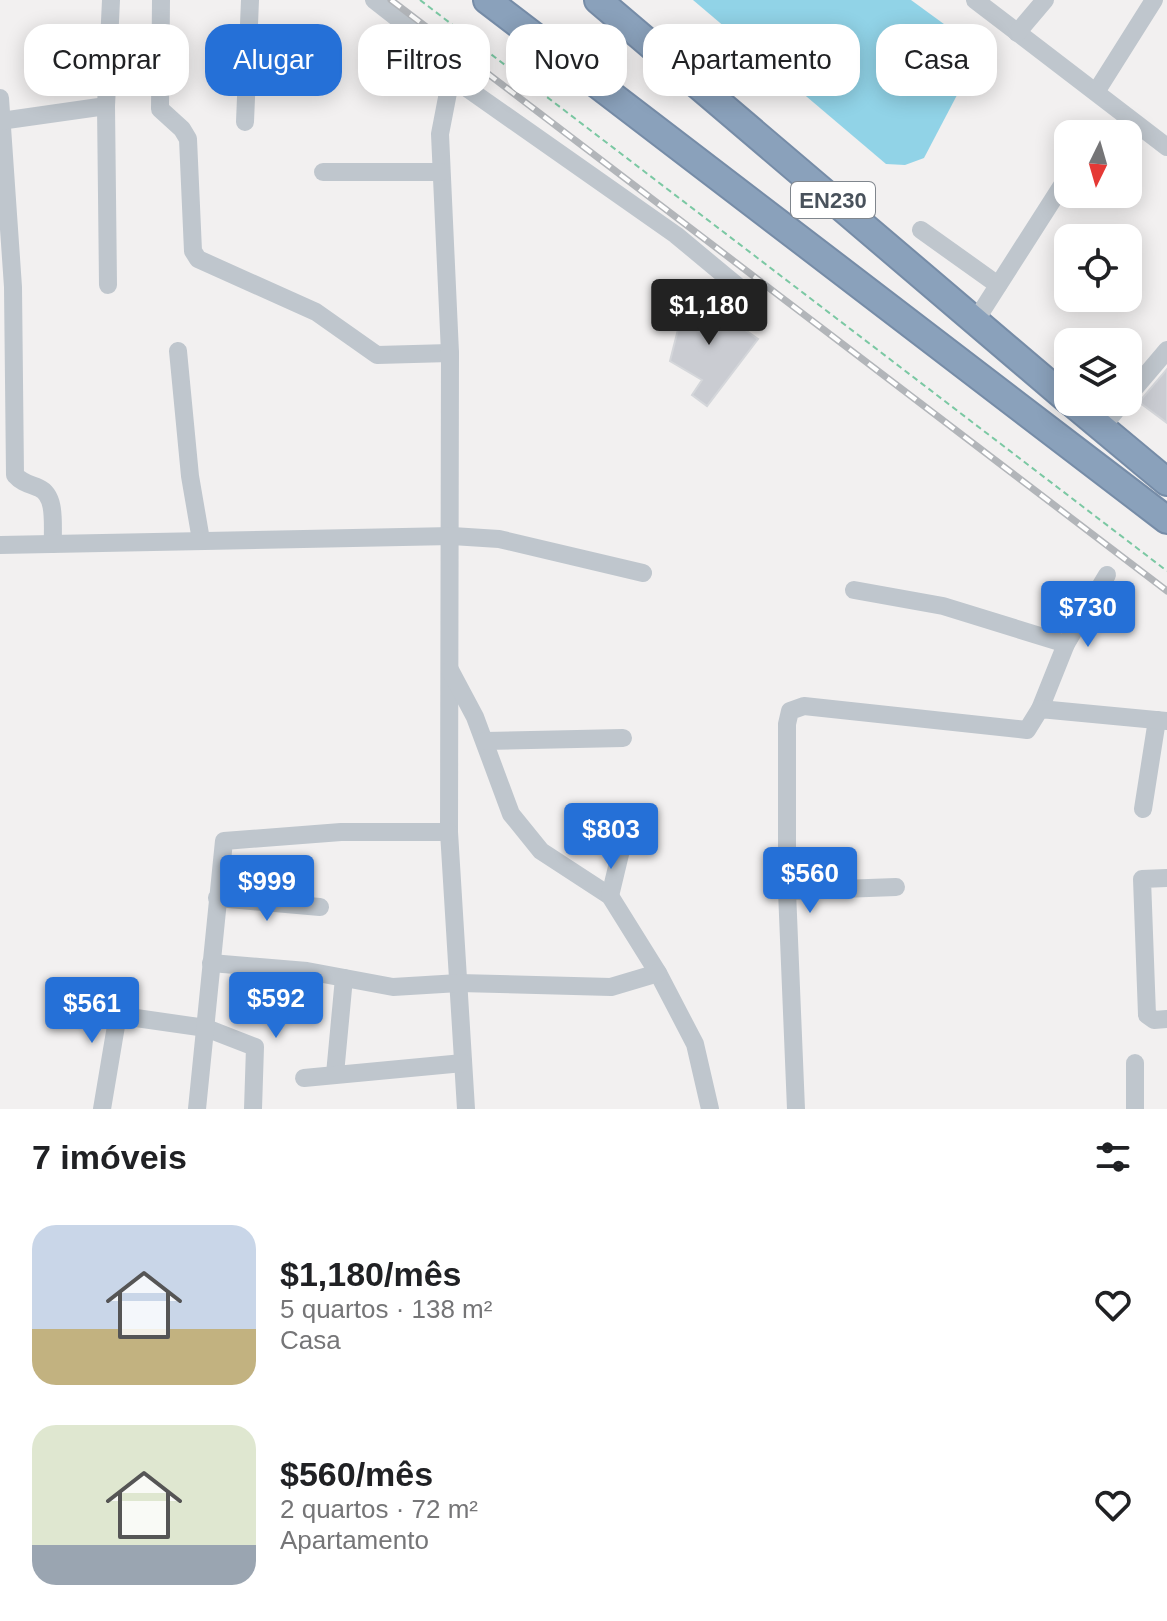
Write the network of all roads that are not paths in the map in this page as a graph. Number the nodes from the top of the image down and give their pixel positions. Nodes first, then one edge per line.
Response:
1 (111, 0) edge
2 (161, 0) edge
3 (250, 0) edge
4 (374, 0) edge
5 (487, 0) edge
6 (598, 0) edge
7 (975, 0) edge
8 (1045, 0) edge
9 (1154, 0) edge
10 (1162, 0) edge
11 (1167, 3) edge
12 (405, 24) edge
13 (1017, 33) junction
14 (1096, 92) junction
15 (447, 96) edge
16 (478, 96) edge
17 (0, 98) edge
18 (106, 106) junction
19 (1, 121) edge
20 (245, 122) dead end
21 (1167, 147) edge
22 (323, 172) dead end
23 (441, 172) junction
24 (1054, 198) edge
25 (921, 230) dead end
26 (108, 285) dead end
27 (998, 285) junction
28 (741, 289) dead end
29 (976, 320) junction
30 (1167, 350) edge
31 (178, 351) dead end
32 (450, 353) junction
33 (1142, 379) edge
34 (1054, 388) edge
35 (1087, 416) edge
36 (1111, 416) edge
37 (1101, 428) junction
38 (1167, 482) edge
39 (1167, 520) edge
40 (452, 536) junction
41 (201, 540) junction
42 (53, 544) junction
43 (0, 545) edge
44 (643, 573) dead end
45 (1107, 575) dead end
46 (854, 590) dead end
47 (1066, 644) junction
48 (448, 667) junction
49 (1040, 709) junction
50 (1162, 720) edge
51 (623, 738) dead end
52 (485, 741) junction
53 (1143, 809) dead end
54 (628, 821) dead end
55 (449, 832) junction
56 (1167, 878) edge
57 (896, 887) dead end
58 (787, 891) junction
59 (610, 896) junction
60 (217, 898) junction
61 (320, 907) dead end
62 (211, 963) junction
63 (658, 973) junction
64 (344, 978) junction
65 (459, 983) junction
66 (1167, 1019) edge
67 (206, 1028) junction
68 (463, 1063) junction
69 (1135, 1063) dead end
70 (335, 1074) junction
71 (304, 1078) dead end
72 (102, 1109) edge
73 (197, 1109) edge
74 (253, 1109) edge
75 (466, 1109) edge
76 (710, 1109) edge
77 (796, 1109) edge
78 (1135, 1109) edge

1 - 18 street
2 - 32 street
3 - 20 street
4 - 12 street
5 - 39 highway, EN230
6 - 29 highway, EN230
7 - 13 street
8 - 13 street
9 - 14 street
10 - 11 street
13 - 14 street
14 - 21 street
15 - 23 street
16 - 28 street
17 - 19 street
18 - 19 street
18 - 26 street
19 - 42 street
22 - 23 street
23 - 32 street
24 - 27 street
25 - 27 street
27 - 29 street
29 - 34 highway, EN230
30 - 33 street
31 - 41 street
32 - 40 street
35 - 37 highway, EN230
36 - 37 street
37 - 38 highway, EN230
40 - 41 street
40 - 44 street
40 - 48 street
41 - 42 street
42 - 43 street
45 - 47 street
46 - 47 street
47 - 49 street
48 - 52 street
48 - 55 street
49 - 50 street
49 - 58 street
50 - 53 street
51 - 52 street
52 - 59 street
54 - 59 street
55 - 60 street
55 - 65 street
56 - 66 street
57 - 58 street
58 - 77 street
59 - 63 street
60 - 61 street
60 - 62 street
62 - 64 street
62 - 67 street
63 - 65 street
63 - 76 street
64 - 65 street
64 - 70 street
65 - 68 street
67 - 72 street
67 - 73 street
67 - 74 street
68 - 70 street
68 - 75 street
69 - 78 street
70 - 71 street

